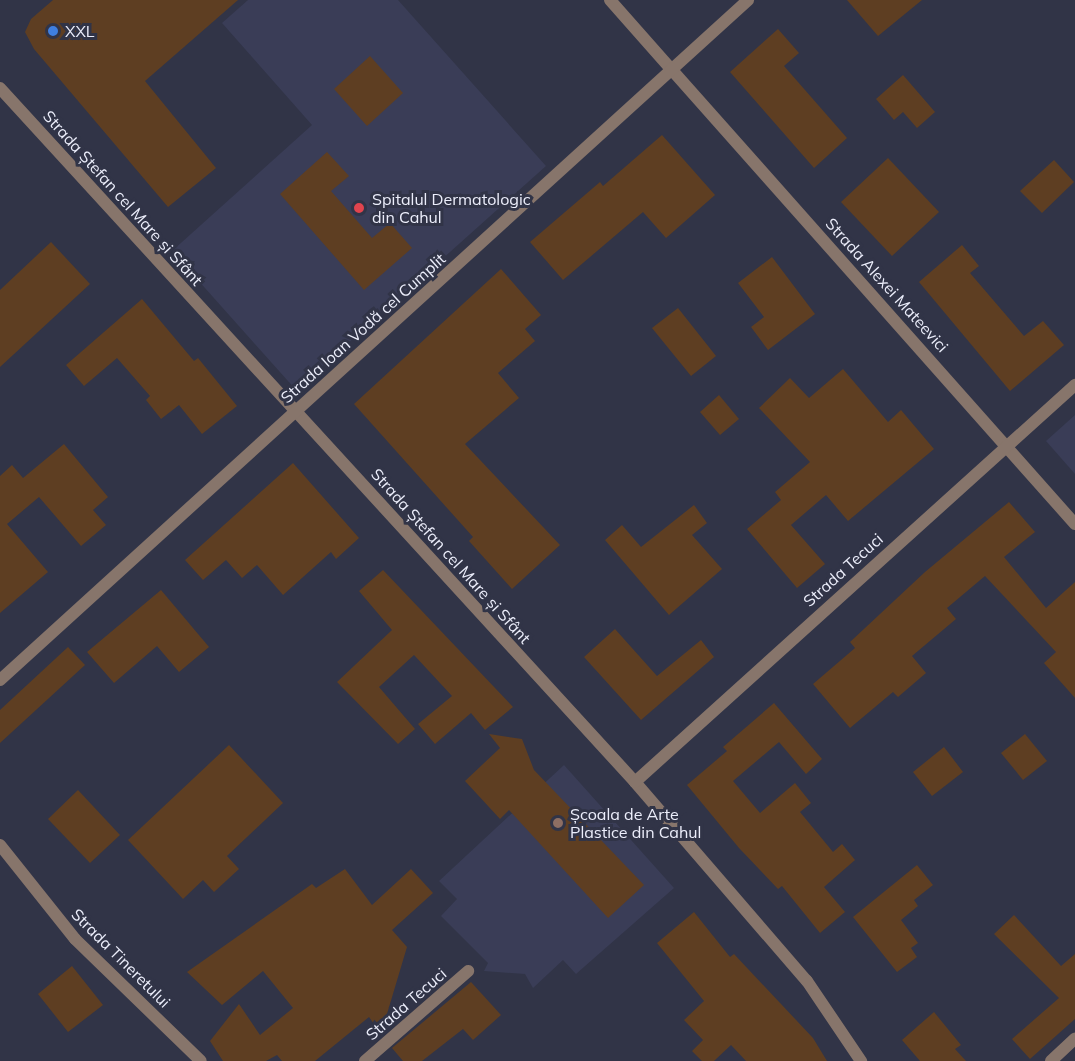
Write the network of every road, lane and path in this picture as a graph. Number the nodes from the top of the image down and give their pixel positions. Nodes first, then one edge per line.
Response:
1 (610, 0) edge
2 (748, 0) edge
3 (672, 70) junction
4 (0, 87) edge
5 (1075, 385) edge
6 (296, 412) junction
7 (1005, 445) junction
8 (1075, 524) edge
9 (0, 680) edge
10 (635, 782) junction
11 (0, 845) edge
12 (468, 971) dead end
13 (1075, 1039) edge
14 (201, 1061) edge
15 (365, 1061) edge
16 (861, 1061) edge
17 (1051, 1061) edge

1 - 3 street, Strada Alexei Mateevici
2 - 3 street, Strada Ioan Vodă cel Cumplit
3 - 6 street, Strada Ioan Vodă cel Cumplit
3 - 7 street, Strada Alexei Mateevici
4 - 6 street, Strada Ștefan cel Mare și Sfânt
5 - 7 street, Strada Tecuci
6 - 9 street, Strada Ioan Vodă cel Cumplit
6 - 10 street, Strada Ștefan cel Mare și Sfânt
7 - 8 street, Strada Alexei Mateevici
7 - 10 street, Strada Tecuci
10 - 16 street, Strada Ștefan cel Mare și Sfânt
11 - 14 street, Strada Tineretului
12 - 15 street, Strada Tecuci
13 - 17 street

